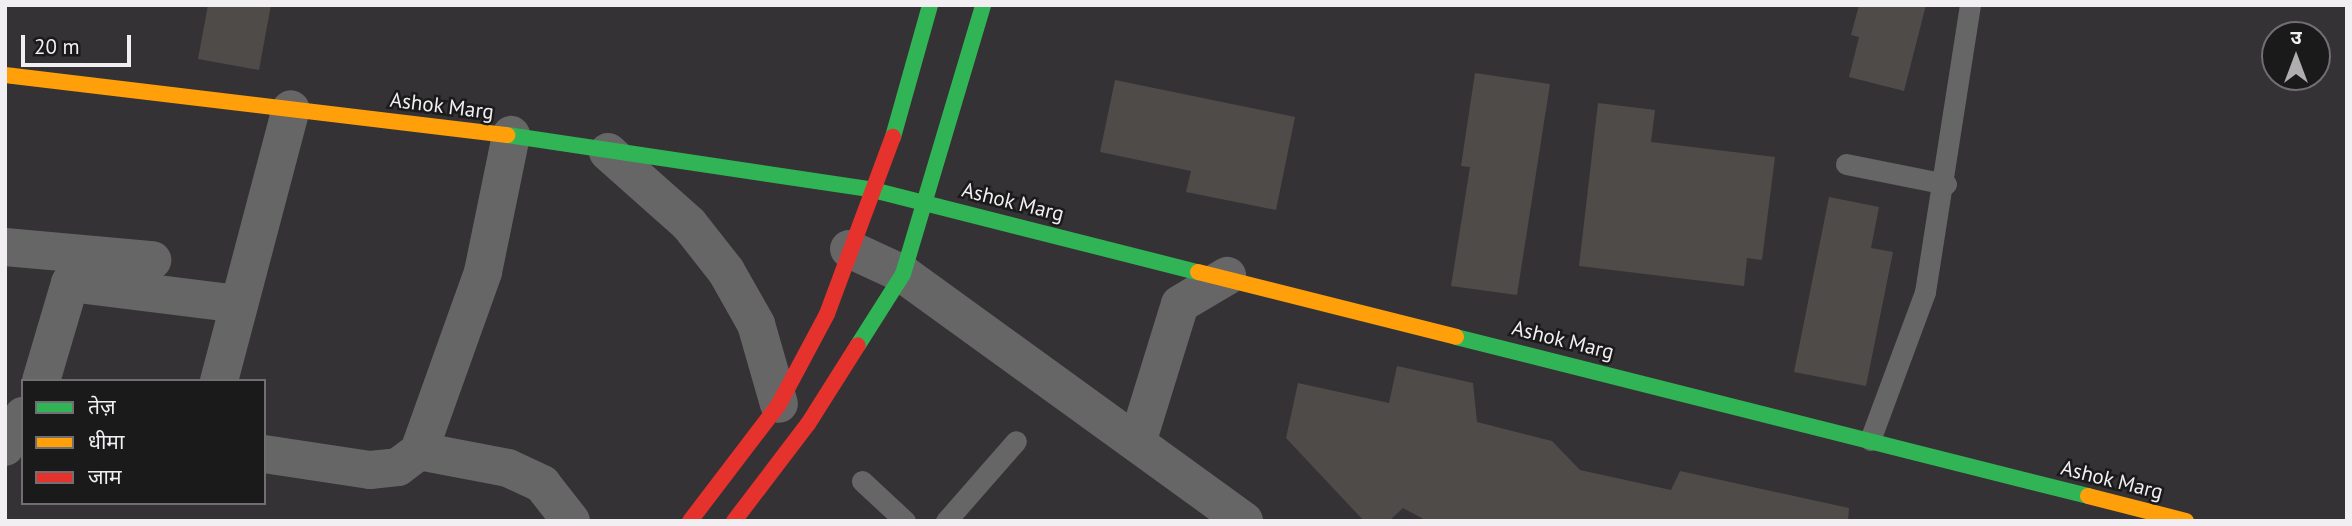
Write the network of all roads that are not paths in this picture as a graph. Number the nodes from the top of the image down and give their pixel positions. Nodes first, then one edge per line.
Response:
1 (930, 5) edge
2 (983, 5) edge
3 (1970, 5) edge
4 (6, 82) edge
5 (291, 109) junction
6 (511, 135) junction
7 (608, 152) junction
8 (1846, 164) dead end
9 (1946, 184) junction
10 (873, 190) junction
11 (928, 202) junction
12 (5, 247) edge
13 (849, 249) junction
14 (152, 260) dead end
15 (5, 269) edge
16 (903, 274) junction
17 (1227, 276) junction
18 (70, 283) junction
19 (239, 304) junction
20 (42, 379) edge
21 (220, 379) edge
22 (779, 404) junction
23 (21, 419) edge
24 (1870, 440) junction
25 (1016, 441) dead end
26 (1137, 443) junction
27 (5, 447) edge
28 (418, 451) junction
29 (266, 454) edge
30 (862, 481) dead end
31 (570, 521) edge
32 (690, 521) edge
33 (734, 521) edge
34 (905, 521) edge
35 (946, 521) edge
36 (1244, 521) edge
37 (2186, 521) edge

1 - 10 street
2 - 11 street, Ashok Marg
3 - 9 lane
4 - 5 street, Ashok Marg
5 - 6 street, Ashok Marg
5 - 19 street
6 - 7 street, Ashok Marg
6 - 28 street
7 - 10 street, Ashok Marg
7 - 22 street
8 - 9 lane
9 - 24 lane
10 - 11 street, Ashok Marg
10 - 13 street
11 - 16 street, Ashok Marg
11 - 17 street, Ashok Marg
12 - 14 street
13 - 16 street
13 - 22 street
15 - 18 street
16 - 26 street
16 - 33 street, Ashok Marg
17 - 24 street, Ashok Marg
17 - 26 street
18 - 19 street
18 - 20 street
19 - 21 street
22 - 32 street
23 - 27 street
24 - 37 street, Ashok Marg
25 - 35 lane
26 - 36 street
28 - 29 street
28 - 31 street
30 - 34 lane

